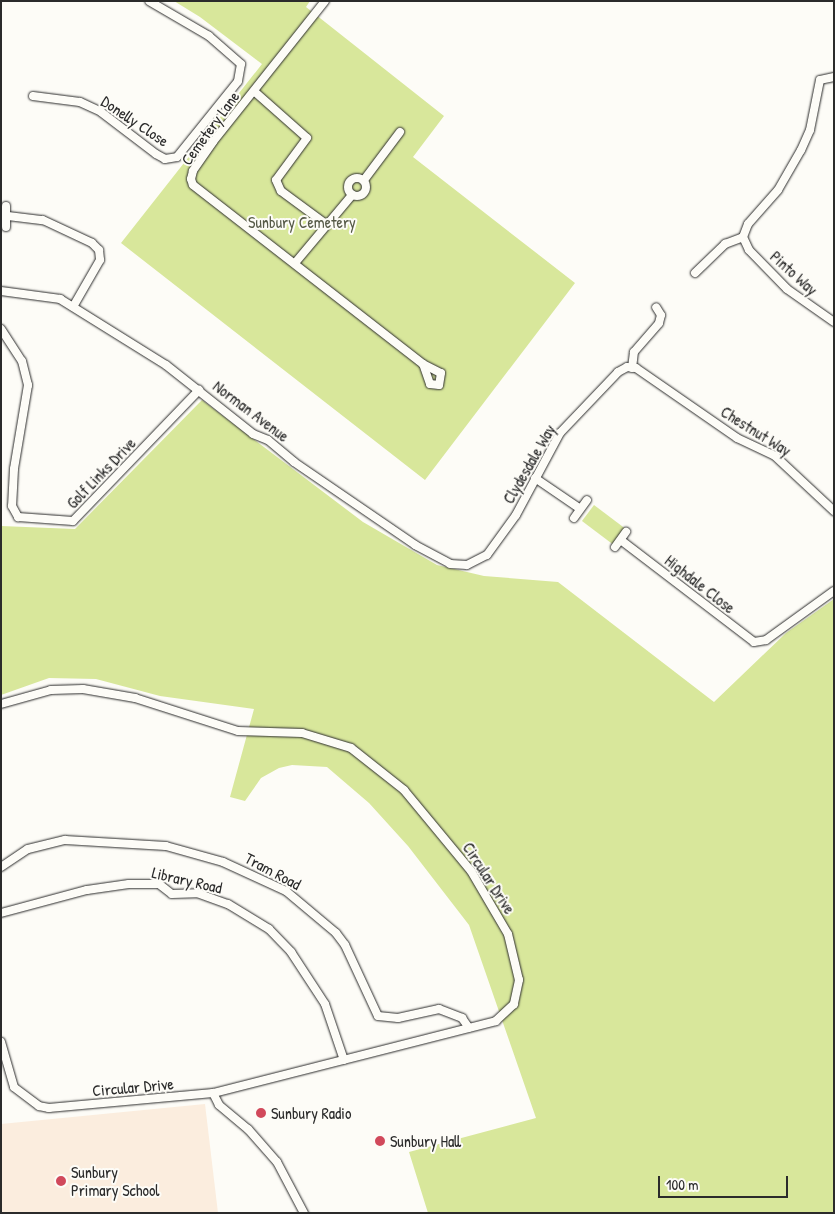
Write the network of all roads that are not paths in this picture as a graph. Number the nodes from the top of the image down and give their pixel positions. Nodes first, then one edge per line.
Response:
1 (149, 1) edge
2 (325, 1) edge
3 (834, 77) edge
4 (255, 92) junction
5 (32, 96) dead end
6 (400, 132) dead end
7 (364, 180) junction
8 (352, 195) junction
9 (6, 206) dead end
10 (8, 216) junction
11 (326, 224) junction
12 (6, 227) dead end
13 (743, 237) junction
14 (294, 263) junction
15 (695, 273) dead end
16 (1, 290) edge
17 (73, 307) junction
18 (656, 307) dead end
19 (834, 322) edge
20 (1, 328) edge
21 (423, 364) dead end
22 (632, 368) junction
23 (199, 390) junction
24 (535, 478) junction
25 (587, 500) dead end
26 (579, 508) junction
27 (834, 511) edge
28 (574, 518) dead end
29 (626, 532) dead end
30 (622, 541) junction
31 (615, 547) dead end
32 (478, 562) joint
33 (834, 591) edge
34 (1, 704) edge
35 (1, 867) edge
36 (1, 913) edge
37 (469, 1028) junction
38 (1, 1042) edge
39 (344, 1060) junction
40 (213, 1093) junction
41 (304, 1213) edge

1 - 5 street, Donelly Close
2 - 4 street, Cemetery Lane
3 - 13 street
4 - 11 street
4 - 14 street, Cemetery Lane
6 - 7 street
7 - 8 street
7 - 8 street
8 - 11 street
9 - 10 street
10 - 12 street
10 - 17 street
11 - 14 street
13 - 15 street
13 - 19 street, Pinto Way
14 - 21 street, Cemetery Lane
16 - 17 street, Norman Avenue
17 - 23 street, Norman Avenue
18 - 22 street
20 - 23 street, Golf Links Drive
22 - 24 street, Clydesdale Way
22 - 27 street, Chestnut Way
23 - 32 street, Norman Avenue
24 - 26 street
24 - 32 street, Clydesdale Way
25 - 26 street
26 - 28 street
29 - 30 street
30 - 31 street
30 - 33 street, Highdale Close
34 - 37 street, Circular Drive
35 - 37 street, Tram Road
36 - 39 street, Library Road
37 - 39 street, Circular Drive
38 - 40 street, Circular Drive
39 - 40 street, Circular Drive
40 - 41 street

